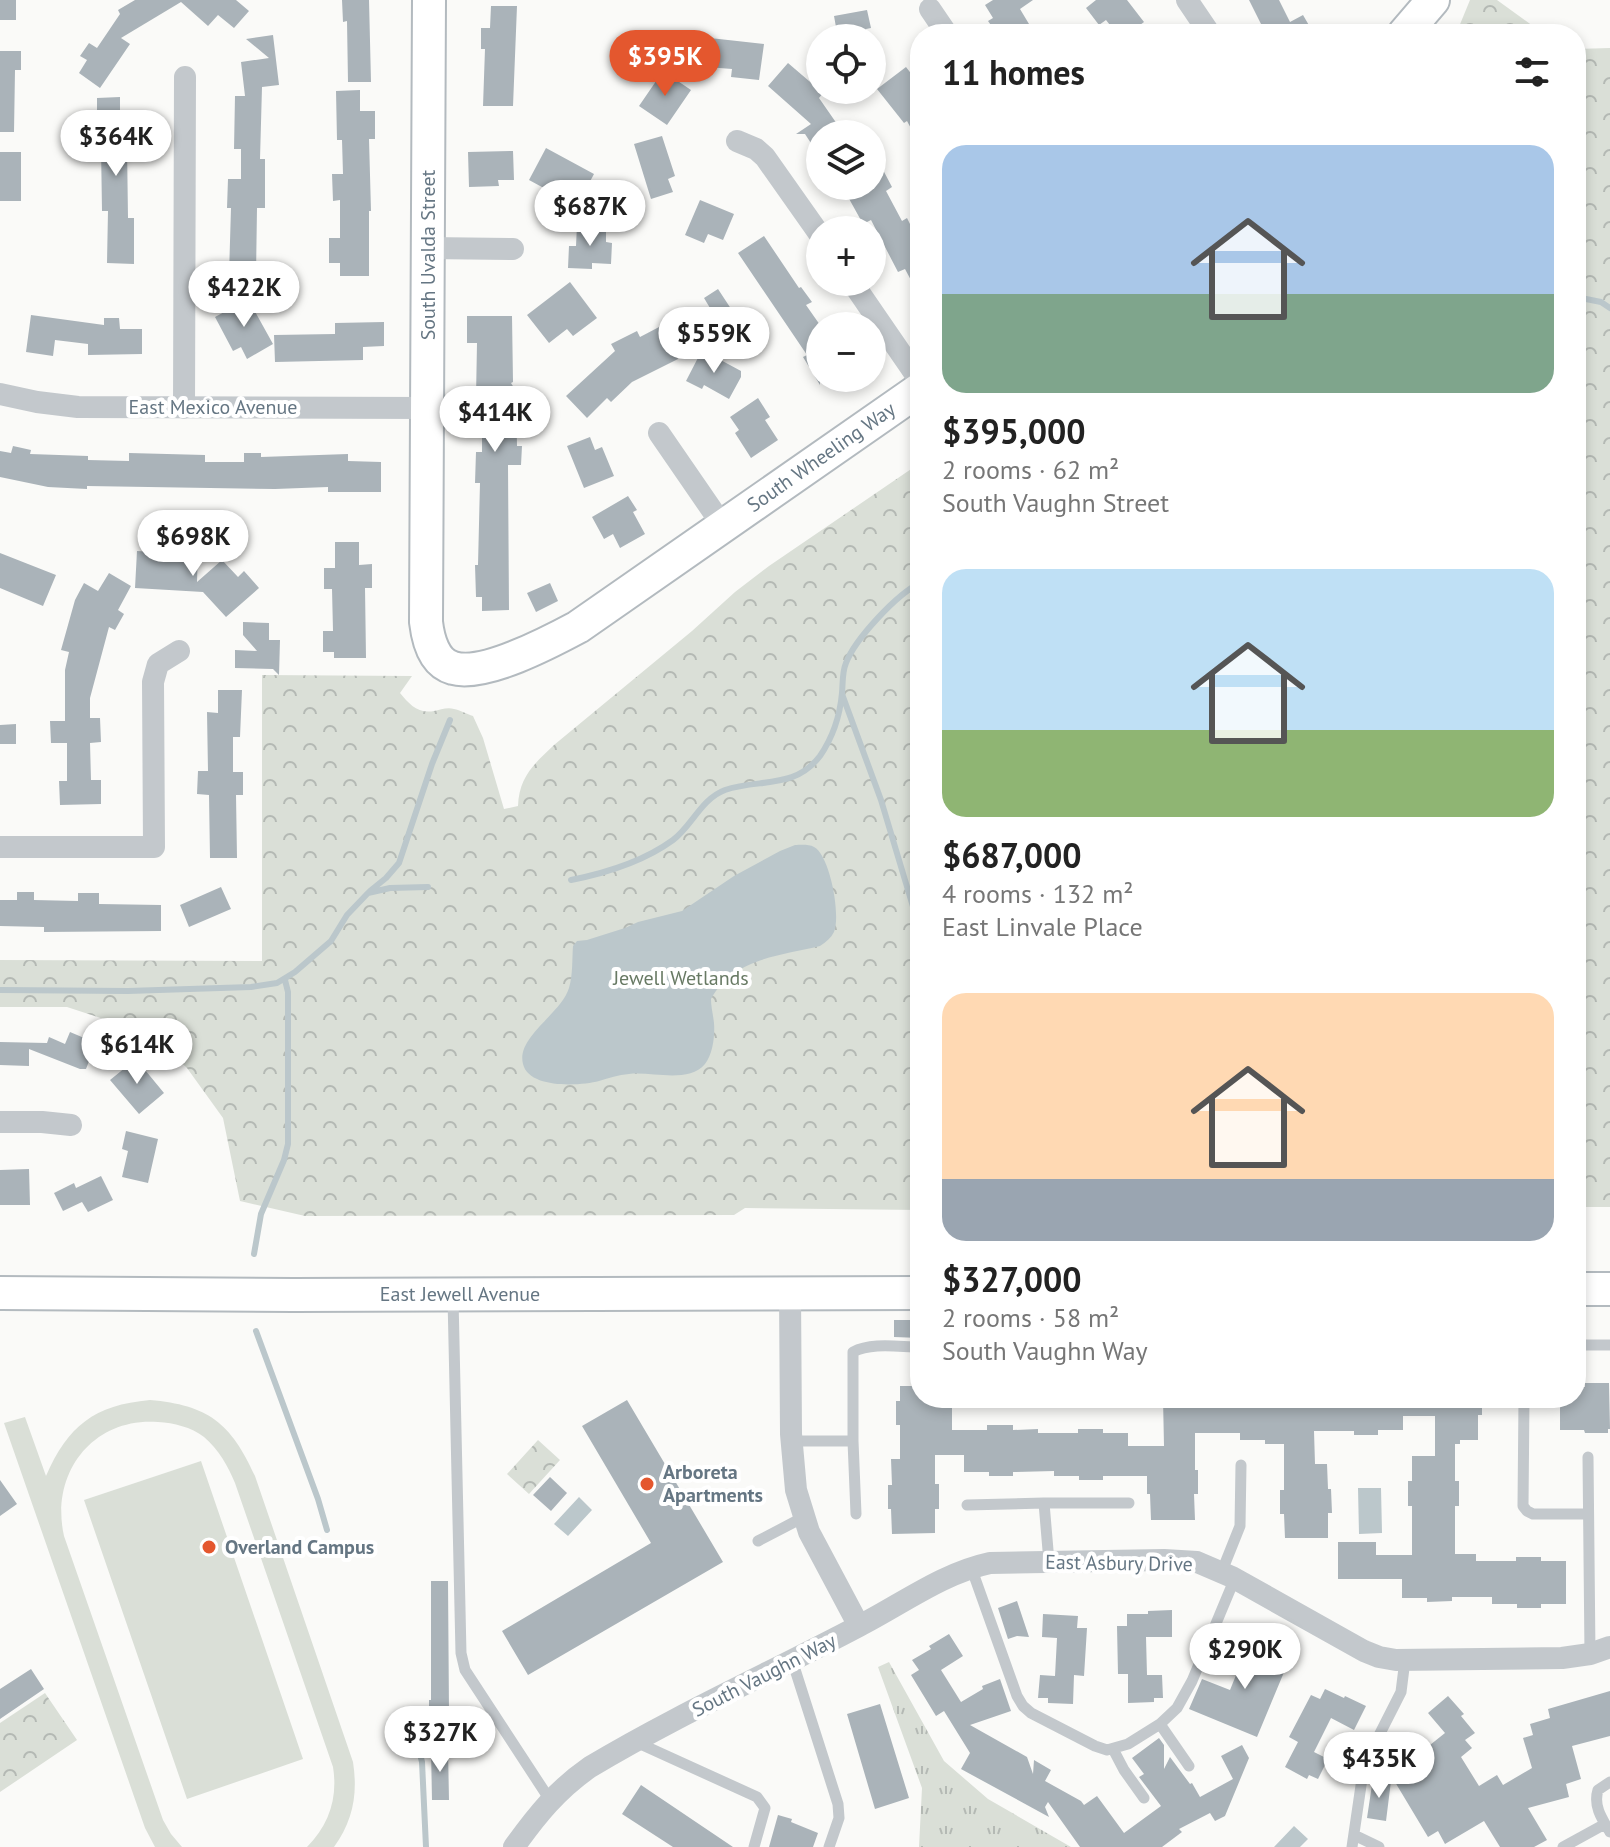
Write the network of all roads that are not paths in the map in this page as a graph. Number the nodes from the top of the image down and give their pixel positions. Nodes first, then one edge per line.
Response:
1 (429, 0) edge
2 (1187, 0) edge
3 (1433, 0) edge
4 (930, 9) dead end
5 (940, 24) edge
6 (1203, 24) edge
7 (1413, 24) edge
8 (185, 77) dead end
9 (737, 141) dead end
10 (807, 216) edge
11 (428, 248) junction
12 (513, 249) dead end
13 (862, 296) edge
14 (910, 366) edge
15 (0, 394) edge
16 (910, 396) edge
17 (184, 408) junction
18 (428, 408) junction
19 (659, 433) dead end
20 (723, 526) junction
21 (179, 651) dead end
22 (435, 652) joint
23 (0, 847) edge
24 (0, 1122) edge
25 (71, 1125) dead end
26 (1586, 1289) edge
27 (1610, 1289) edge
28 (0, 1293) edge
29 (910, 1293) edge
30 (453, 1294) junction
31 (790, 1294) junction
32 (1586, 1345) edge
33 (1610, 1345) edge
34 (910, 1347) edge
35 (1524, 1408) edge
36 (792, 1441) junction
37 (853, 1441) junction
38 (1588, 1457) dead end
39 (1241, 1465) dead end
40 (1044, 1503) junction
41 (1129, 1503) dead end
42 (967, 1505) dead end
43 (856, 1514) dead end
44 (1588, 1514) junction
45 (804, 1517) junction
46 (758, 1541) dead end
47 (1049, 1562) junction
48 (971, 1567) junction
49 (1228, 1575) junction
50 (859, 1626) junction
51 (1600, 1650) edge
52 (792, 1660) junction
53 (1405, 1660) junction
54 (1160, 1724) junction
55 (636, 1741) junction
56 (1113, 1749) junction
57 (1189, 1766) dead end
58 (1610, 1782) edge
59 (1144, 1798) dead end
60 (550, 1800) junction
61 (1608, 1828) edge
62 (1353, 1841) edge
63 (514, 1847) edge
64 (754, 1847) edge
65 (829, 1847) edge
66 (1379, 1847) edge
67 (1563, 1847) edge

1 - 11 street, South Uvalda Street
2 - 6 street
3 - 7 street
4 - 5 street
8 - 17 street
9 - 10 street
11 - 12 street
11 - 18 street, South Uvalda Street
13 - 14 street
15 - 17 street, East Mexico Avenue
16 - 20 street, South Wheeling Way
17 - 18 street, East Mexico Avenue
18 - 22 street, South Uvalda Street
19 - 20 street
20 - 22 street, South Wheeling Way
21 - 23 street
24 - 25 street
26 - 27 street
28 - 30 street, East Jewell Avenue
29 - 31 street, East Jewell Avenue
30 - 31 street, East Jewell Avenue
30 - 60 lane
31 - 36 street, South Vaughn Way
32 - 33 lane
34 - 37 lane
35 - 44 lane
36 - 37 lane
36 - 45 street, South Vaughn Way
37 - 43 lane
38 - 44 lane
39 - 49 lane
40 - 41 lane
40 - 42 lane
40 - 47 lane
44 - 51 lane
45 - 46 lane
45 - 50 street, South Vaughn Way
47 - 48 street, East Asbury Drive
47 - 49 street, East Asbury Drive
48 - 50 street, East Asbury Drive
48 - 56 lane
49 - 53 street, East Asbury Drive
49 - 54 lane
50 - 52 street, South Vaughn Way
51 - 53 street, East Asbury Drive
52 - 55 street, South Vaughn Way
52 - 65 lane
53 - 62 lane
54 - 56 lane
54 - 57 lane
55 - 60 street, South Vaughn Way
55 - 64 lane
56 - 59 lane
58 - 61 lane
60 - 63 street, South Vaughn Way
61 - 67 lane
62 - 66 lane

